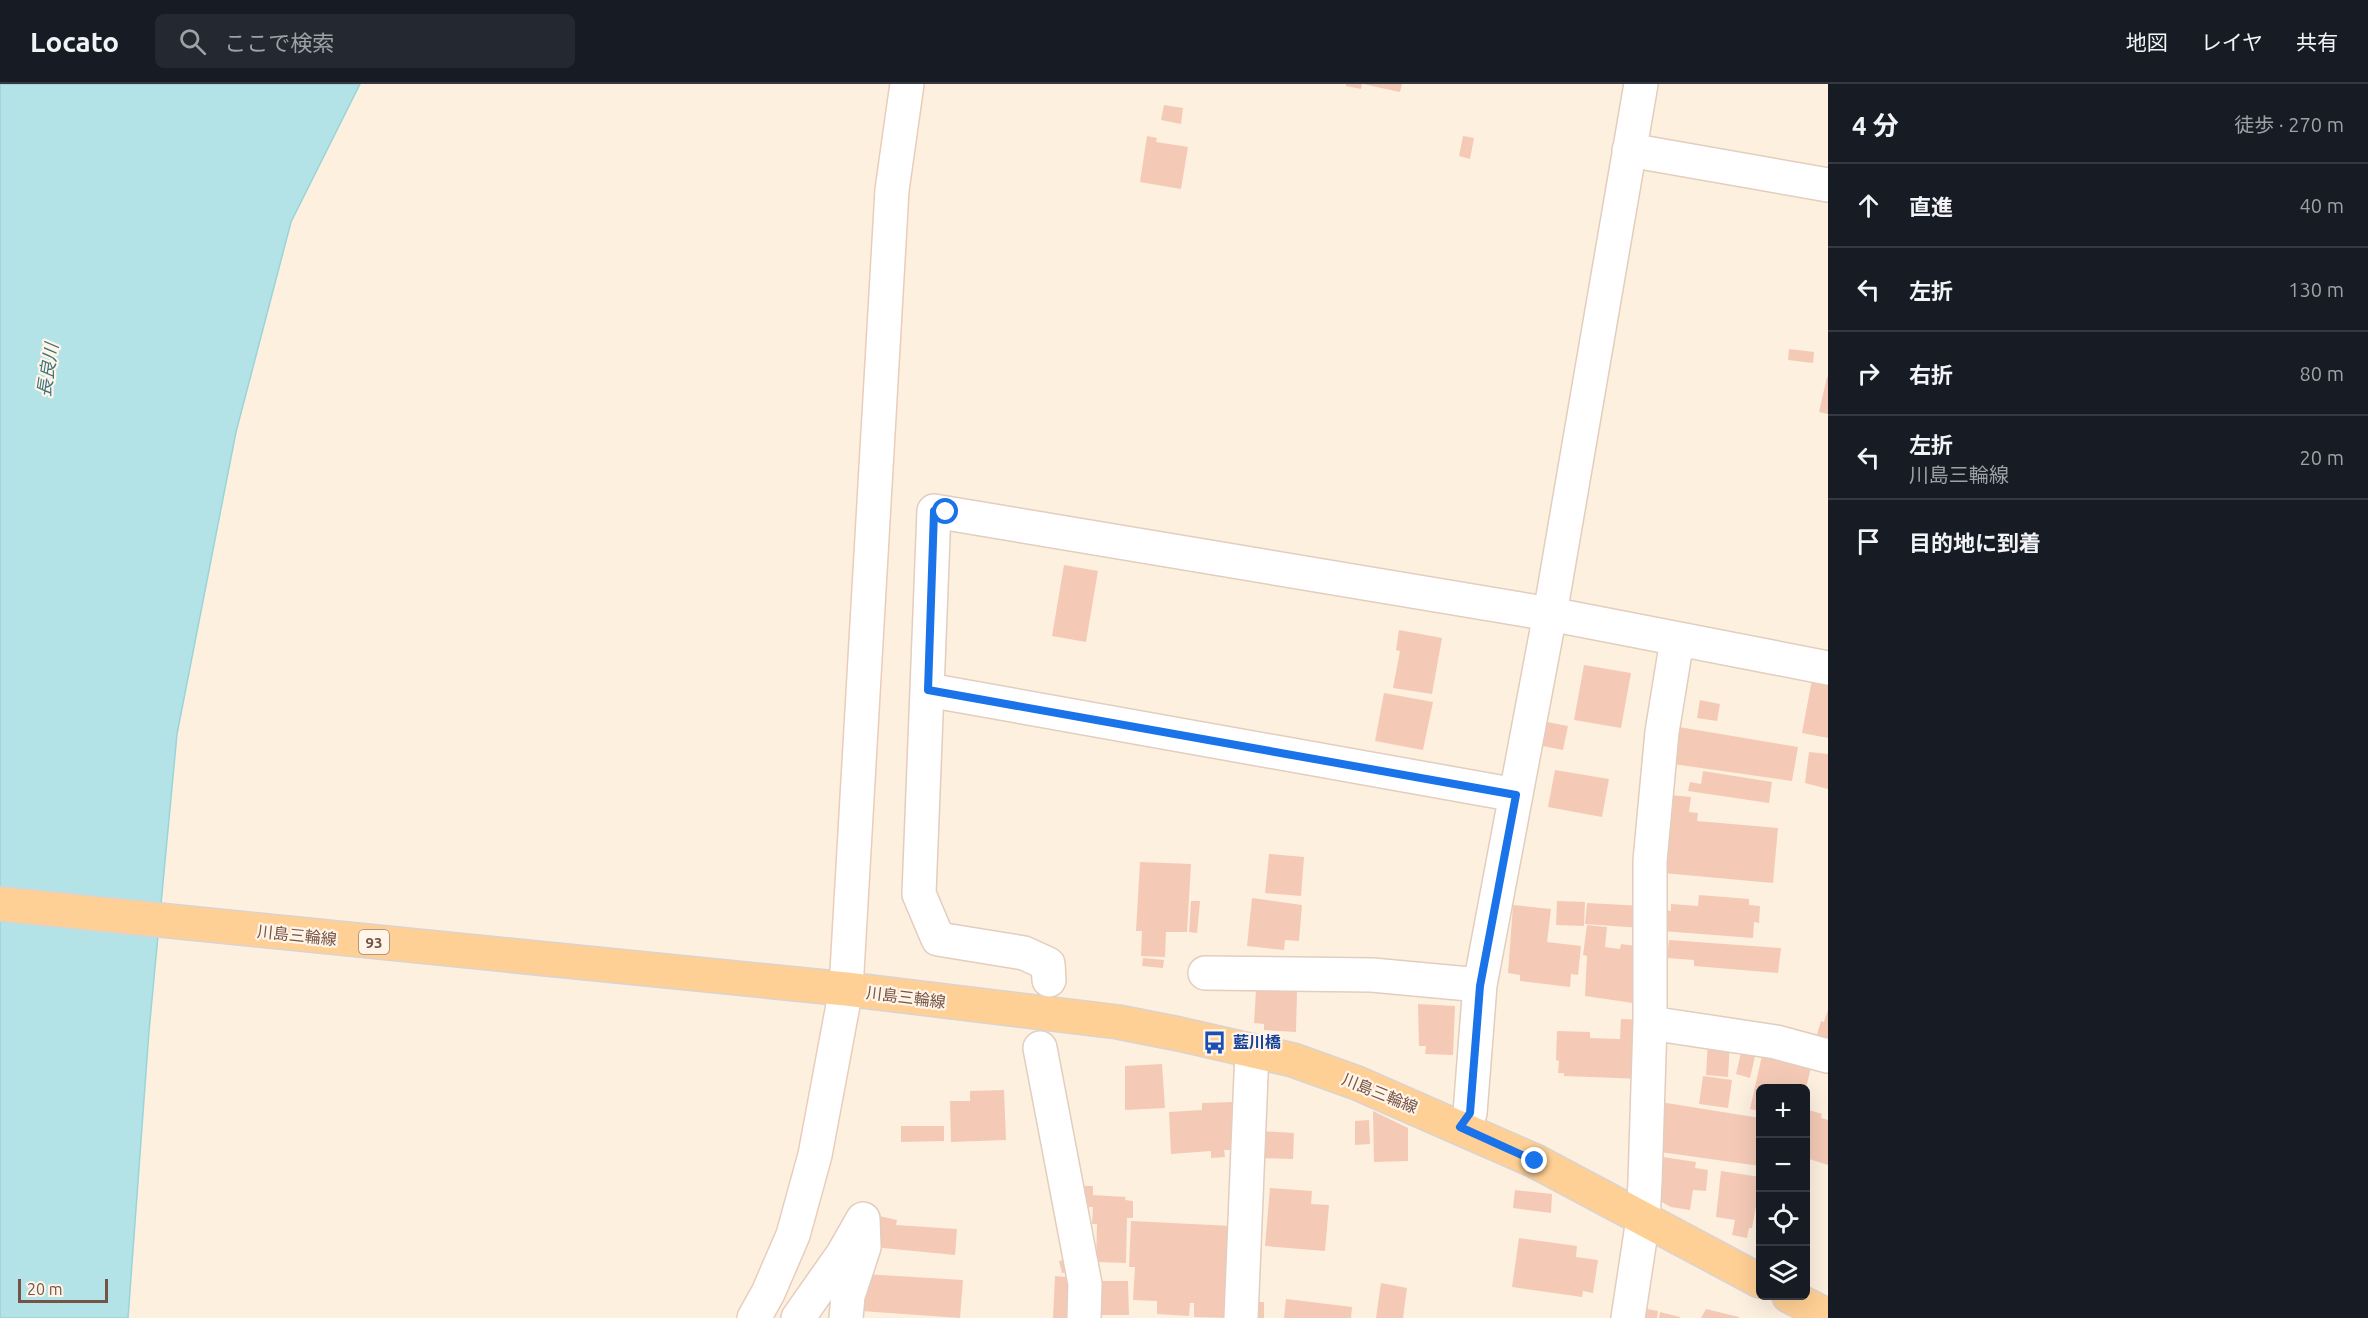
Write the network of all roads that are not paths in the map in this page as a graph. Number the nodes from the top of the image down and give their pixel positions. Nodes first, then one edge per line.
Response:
1 (907, 84) edge
2 (1641, 84) edge
3 (1629, 150) junction
4 (1828, 185) edge
5 (1550, 614) junction
6 (1677, 640) junction
7 (1828, 668) edge
8 (928, 690) junction
9 (1516, 795) junction
10 (0, 904) edge
11 (1205, 973) dead end
12 (1049, 980) dead end
13 (1480, 986) junction
14 (846, 989) junction
15 (1650, 1023) junction
16 (1040, 1048) dead end
17 (1252, 1051) junction
18 (1828, 1056) edge
19 (1460, 1127) junction
20 (1643, 1219) junction
21 (1756, 1278) edge
22 (1797, 1300) edge
23 (1828, 1316) edge
24 (754, 1318) edge
25 (798, 1318) edge
26 (846, 1318) edge
27 (1084, 1318) edge
28 (1241, 1318) edge
29 (1628, 1318) edge

1 - 14 street
2 - 3 street
3 - 4 street
3 - 5 street
5 - 6 street
5 - 8 street
5 - 9 street
6 - 7 street
6 - 15 street
8 - 9 street
8 - 12 street
9 - 13 street
10 - 14 main road, 川島三輪線 / 93
11 - 13 street
13 - 19 street
14 - 17 main road, 川島三輪線 / 93
14 - 24 street
15 - 18 street
15 - 20 street
16 - 27 street
17 - 19 main road, 川島三輪線 / 93
17 - 28 street
19 - 20 main road, 川島三輪線 / 93
20 - 21 main road, 川島三輪線 / 93
20 - 29 street
22 - 23 main road
25 - 26 street

